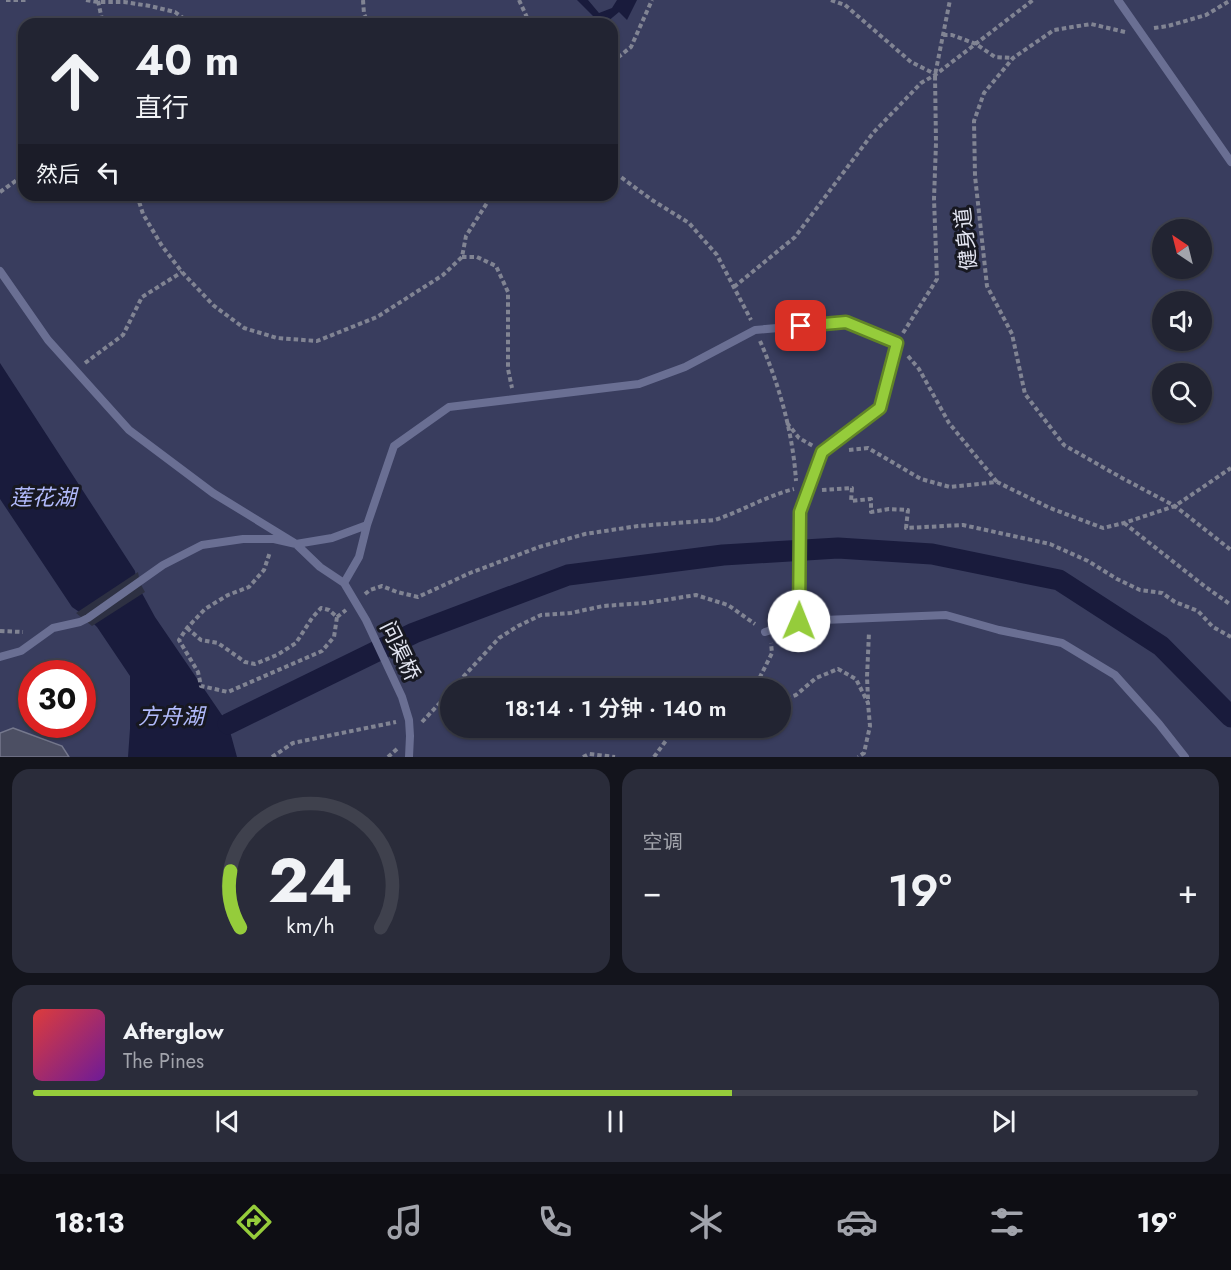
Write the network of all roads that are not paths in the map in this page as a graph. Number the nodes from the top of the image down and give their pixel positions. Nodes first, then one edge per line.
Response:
1 (1118, 0) edge
2 (1231, 162) edge
3 (0, 271) edge
4 (802, 492) joint
5 (367, 525) junction
6 (296, 544) junction
7 (344, 583) junction
8 (799, 621) junction
9 (765, 632) road end
10 (0, 657) edge
11 (409, 757) edge
12 (1185, 757) edge

1 - 2 lane
3 - 6 lane
4 - 5 lane
4 - 8 street
5 - 6 lane
5 - 7 lane
6 - 7 lane
6 - 10 lane
7 - 11 lane, 问渠桥
8 - 9 lane
8 - 12 lane

